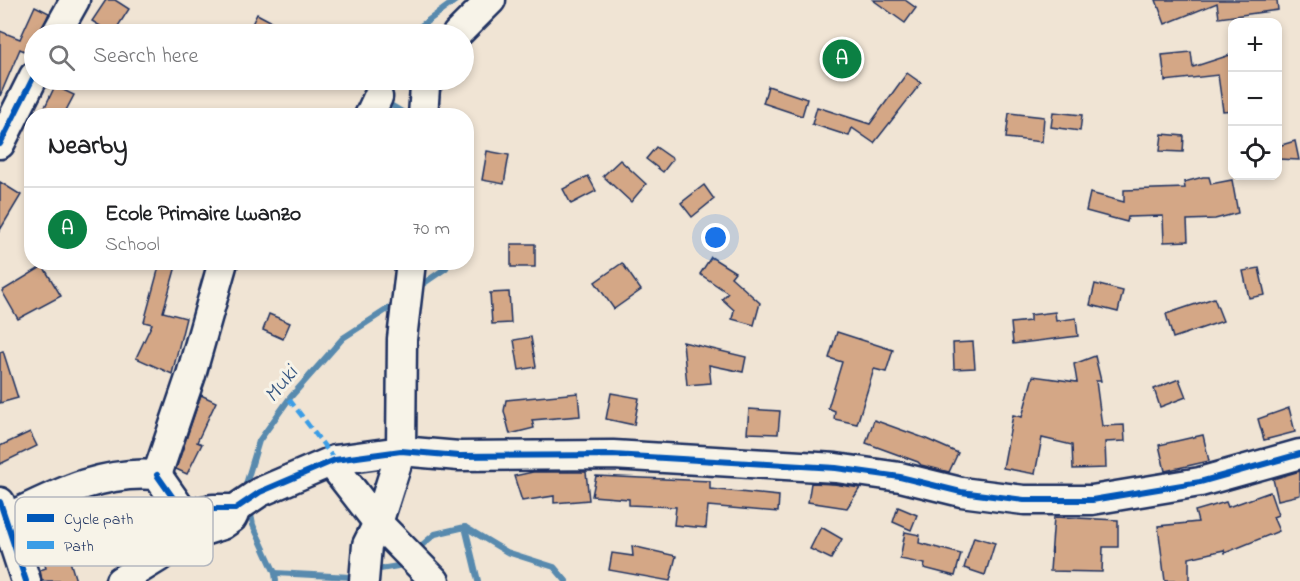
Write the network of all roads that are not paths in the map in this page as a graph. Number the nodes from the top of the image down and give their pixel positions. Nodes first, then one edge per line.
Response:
1 (75, 0) edge
2 (491, 0) edge
3 (62, 24) edge
4 (467, 24) edge
5 (27, 90) edge
6 (425, 90) edge
7 (424, 108) edge
8 (0, 144) edge
9 (221, 270) edge
10 (410, 270) edge
11 (401, 451) junction
12 (1300, 454) edge
13 (334, 460) junction
14 (157, 475) junction
15 (52, 497) edge
16 (168, 497) edge
17 (213, 509) edge
18 (2, 511) edge
19 (373, 534) junction
20 (15, 549) edge
21 (21, 566) edge
22 (144, 566) edge
23 (26, 581) edge
24 (120, 581) edge
25 (364, 581) edge
26 (435, 581) edge

1 - 3 street
2 - 4 street
5 - 8 street
6 - 7 street
9 - 14 street
10 - 11 street
11 - 12 street
11 - 13 street
11 - 19 street
13 - 17 street
13 - 19 street
14 - 15 street
14 - 16 street
18 - 20 street
19 - 25 street
19 - 26 street
21 - 23 street
22 - 24 street

